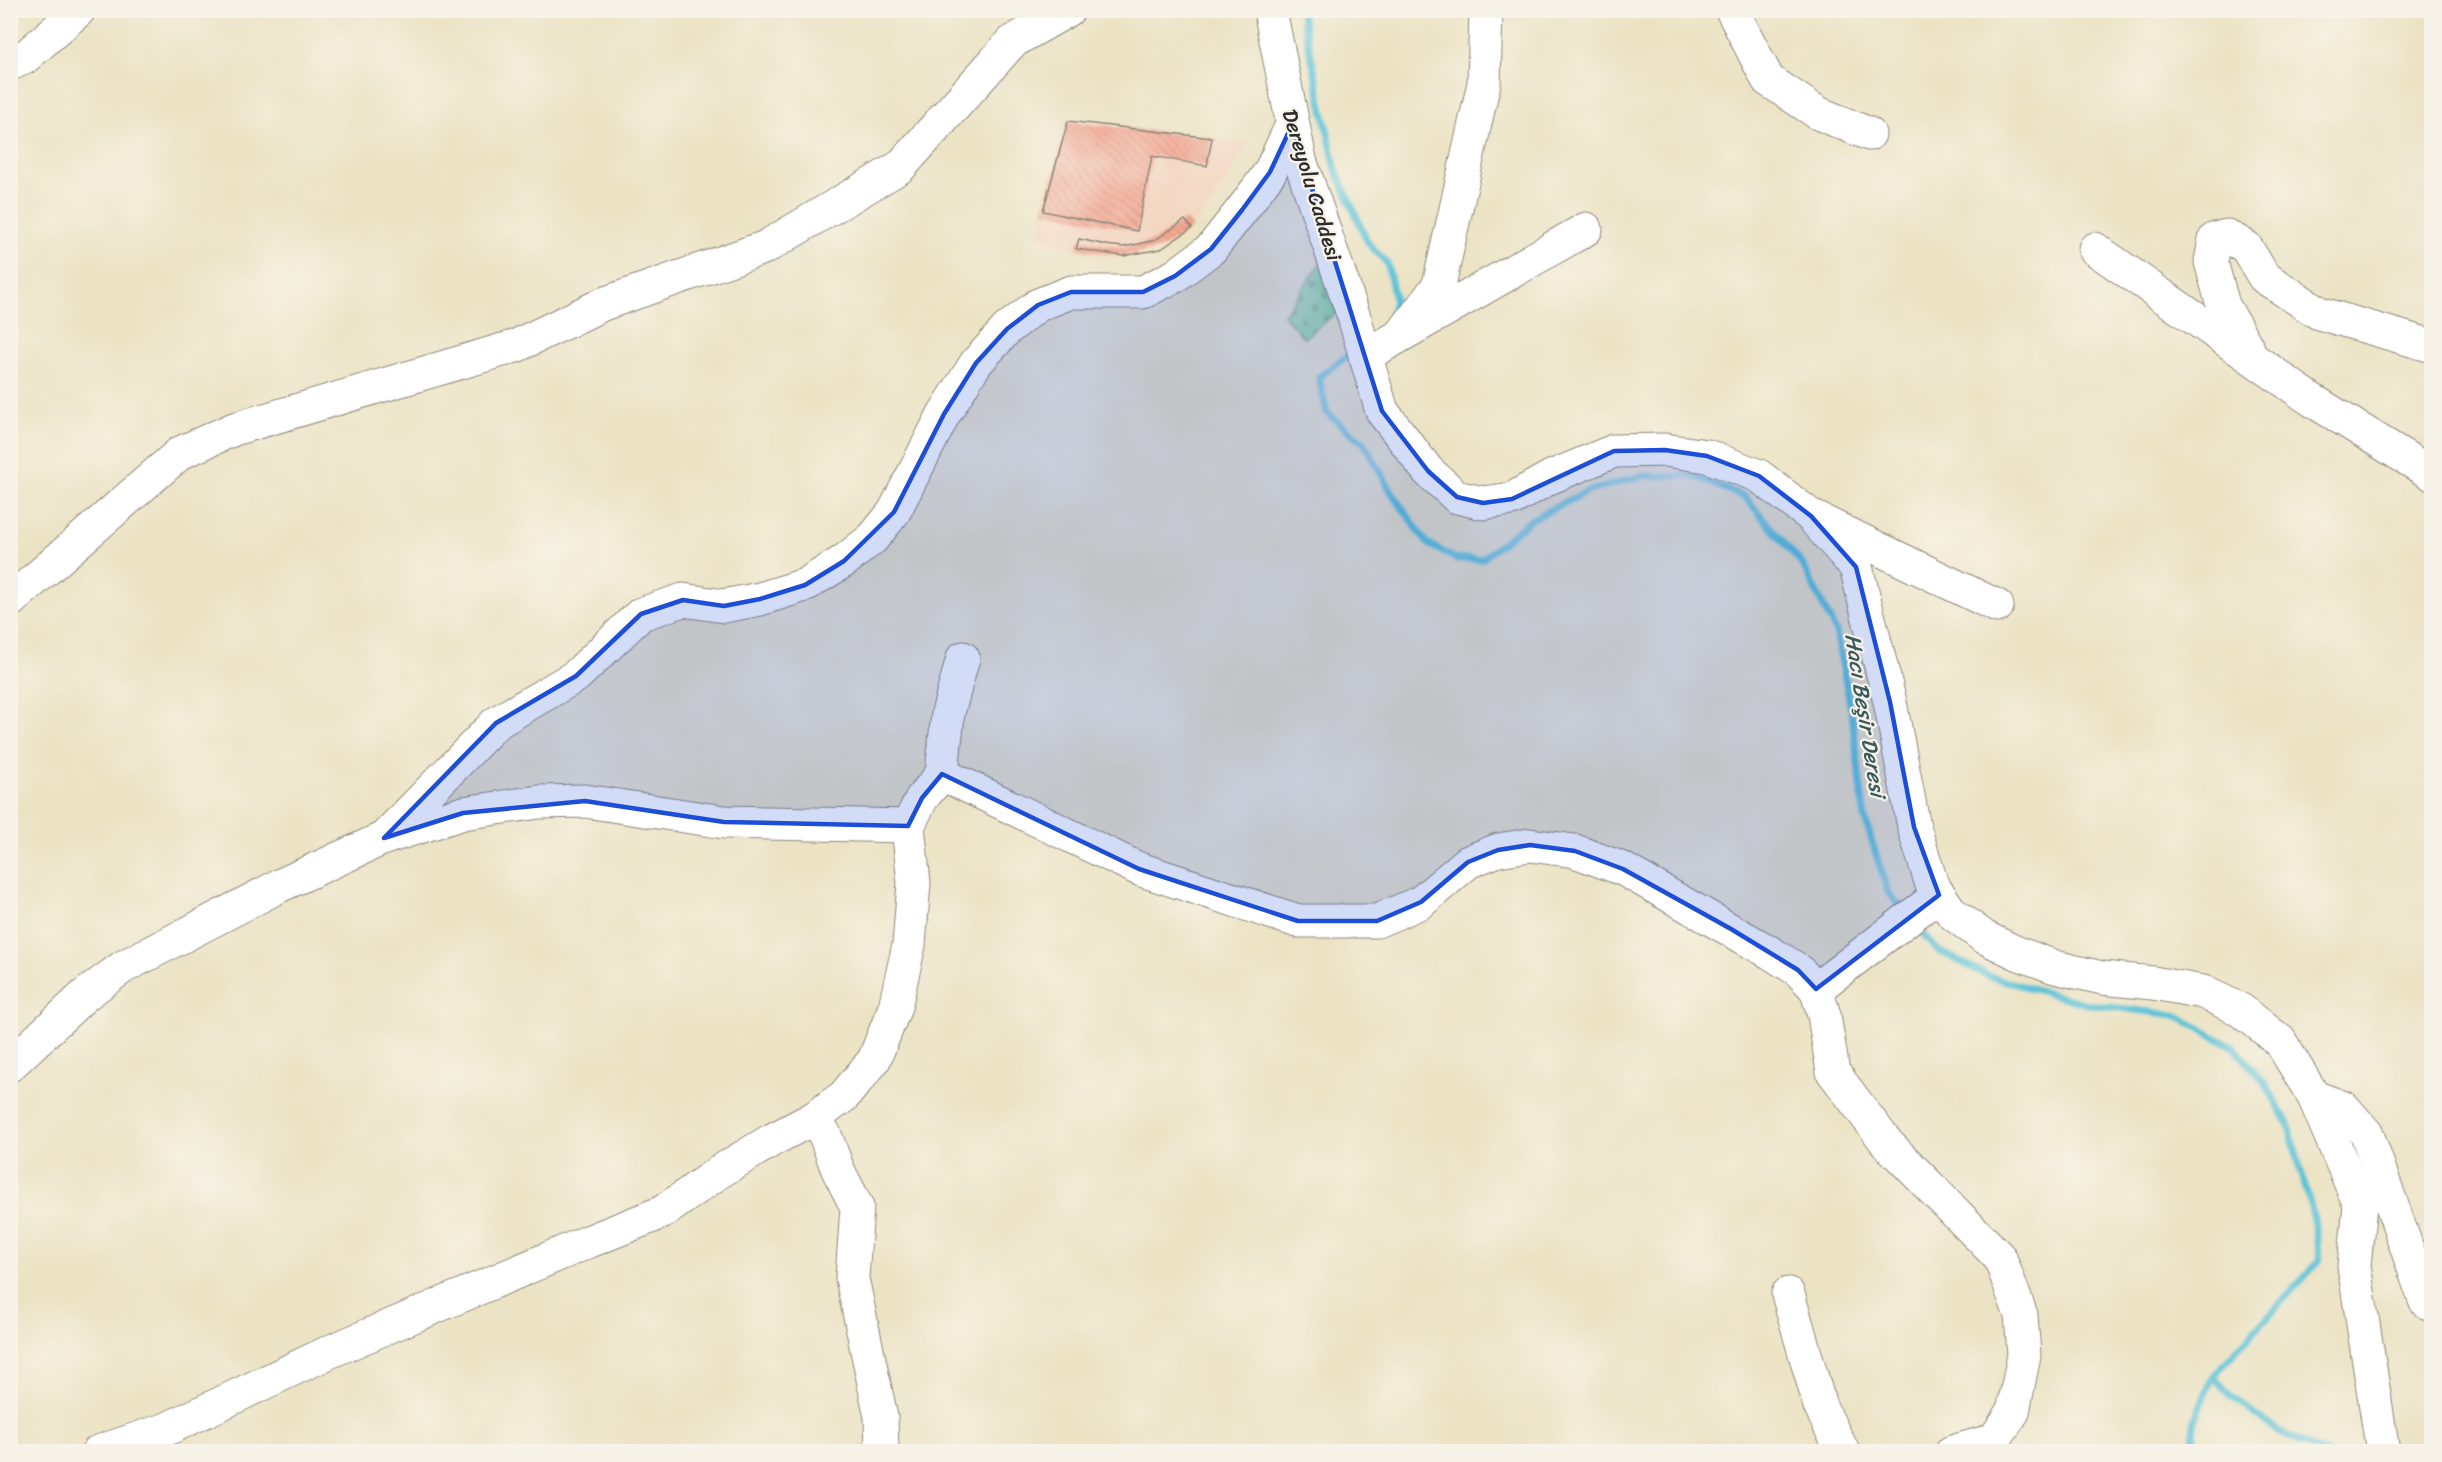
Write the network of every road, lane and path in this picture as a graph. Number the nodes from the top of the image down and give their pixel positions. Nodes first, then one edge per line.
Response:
1 (79, 10) edge
2 (1068, 10) edge
3 (1270, 10) edge
4 (1486, 10) edge
5 (1732, 10) edge
6 (10, 64) edge
7 (1292, 125) junction
8 (1869, 134) dead end
9 (1586, 229) dead end
10 (2095, 249) dead end
11 (1402, 334) junction
12 (2432, 346) edge
13 (1365, 356) junction
14 (2255, 361) junction
15 (2432, 474) edge
16 (1811, 516) junction
17 (10, 601) edge
18 (1997, 606) dead end
19 (963, 658) dead end
20 (942, 774) junction
21 (908, 826) junction
22 (384, 838) junction
23 (1930, 902) junction
24 (1816, 988) junction
25 (10, 1065) edge
26 (2314, 1097) junction
27 (814, 1119) junction
28 (1788, 1294) dead end
29 (2432, 1305) edge
30 (98, 1452) edge
31 (882, 1452) edge
32 (1843, 1452) edge
33 (1952, 1452) edge
34 (2383, 1452) edge

1 - 6 street
2 - 17 street
3 - 7 street, Dereyolu Caddesi
4 - 11 street
5 - 8 street
7 - 13 street, Dereyolu Caddesi
7 - 22 street
9 - 11 street
10 - 14 street
11 - 13 street
12 - 14 street
13 - 16 street, Dereyolu Caddesi
14 - 15 street
16 - 18 street
16 - 23 street
19 - 20 street
20 - 21 street
20 - 24 street
21 - 22 street
21 - 27 street
22 - 25 street
23 - 24 street
23 - 26 street
24 - 33 street
26 - 29 street
26 - 34 street
27 - 30 street
27 - 31 street
28 - 32 street

